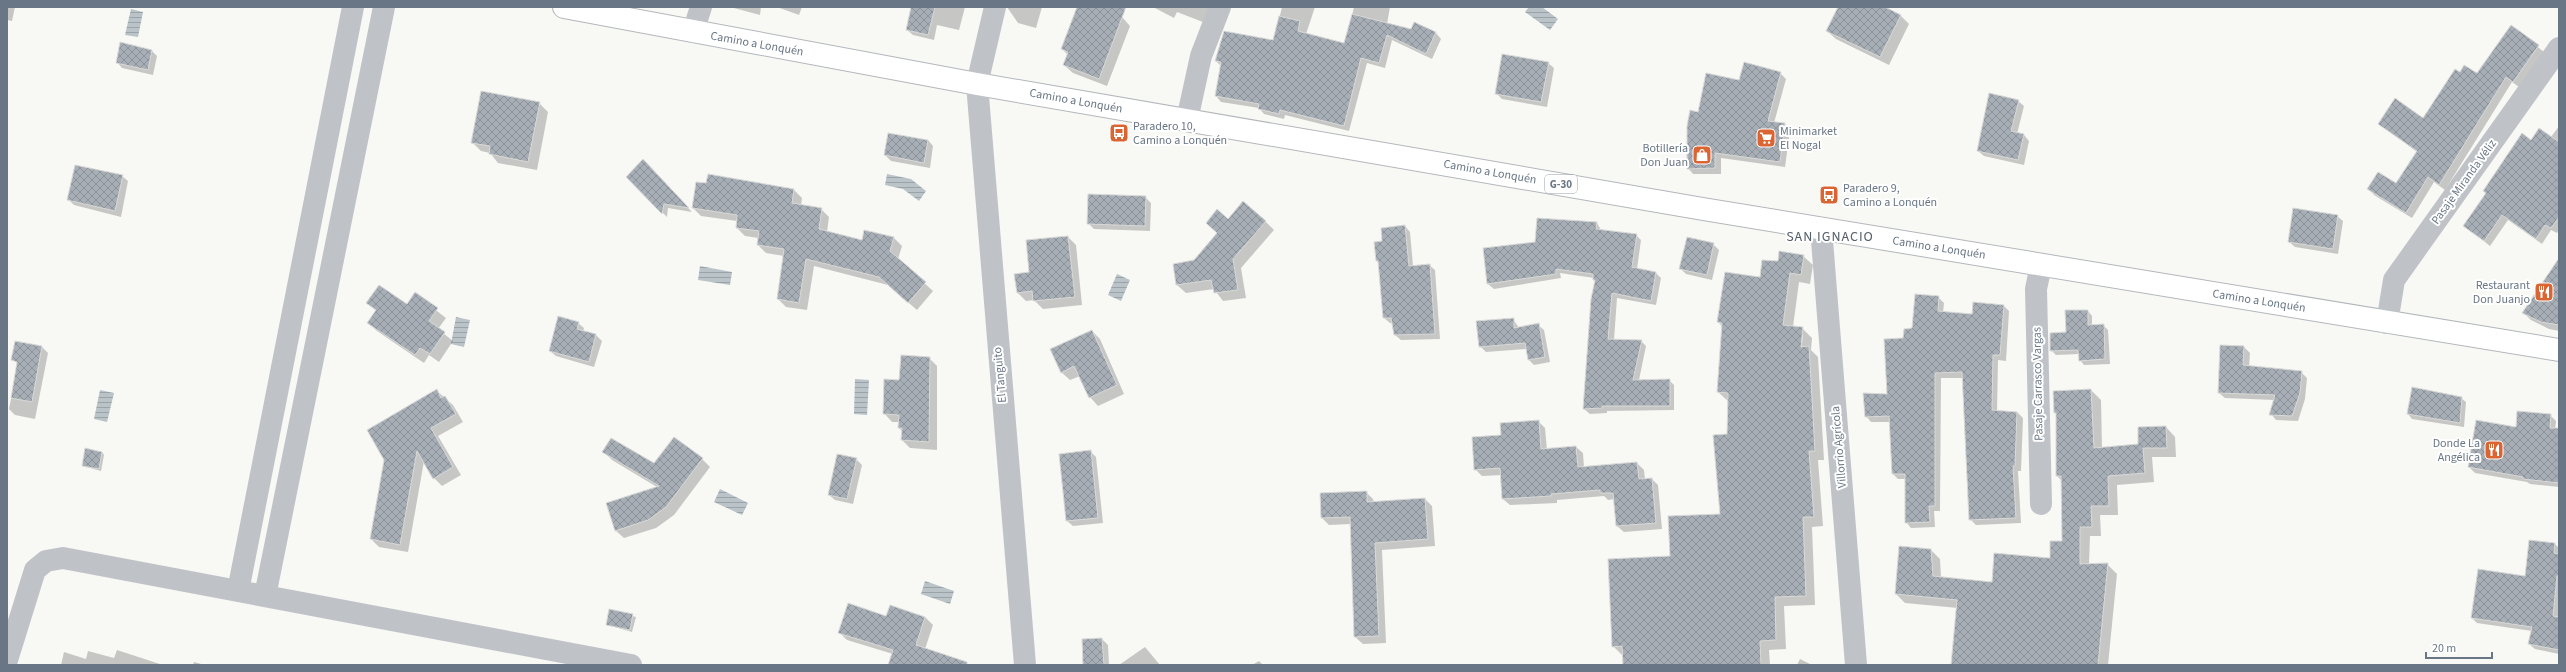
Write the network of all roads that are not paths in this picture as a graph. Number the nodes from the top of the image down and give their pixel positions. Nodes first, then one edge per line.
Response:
1 (353, 7) edge
2 (384, 7) edge
3 (564, 7) edge
4 (701, 7) edge
5 (995, 7) edge
6 (1220, 7) edge
7 (693, 32) junction
8 (2559, 48) edge
9 (976, 84) junction
10 (1187, 120) junction
11 (1821, 228) junction
12 (2041, 265) junction
13 (2387, 323) junction
14 (2559, 350) edge
15 (2041, 504) dead end
16 (238, 591) junction
17 (265, 596) junction
18 (7, 660) edge
19 (631, 665) edge
20 (1025, 665) edge
21 (1856, 665) edge

1 - 16 street
2 - 17 street
3 - 7 main road, Camino a Lonquén / G-30
4 - 7 street
5 - 9 street, El Tanguito
6 - 10 street
7 - 9 main road, Camino a Lonquén / G-30
8 - 13 street, Pasaje Miranda Véliz
9 - 10 main road, Camino a Lonquén / G-30
9 - 20 street, El Tanguito
10 - 11 main road, Camino a Lonquén / G-30
11 - 12 main road, Camino a Lonquén / G-30
11 - 21 street, Villorrio Agrícola
12 - 13 main road, Camino a Lonquén / G-30
12 - 15 street, Pasaje Carrasco Vargas
13 - 14 main road, Camino a Lonquén / G-30
16 - 17 street
16 - 18 street
17 - 19 street

